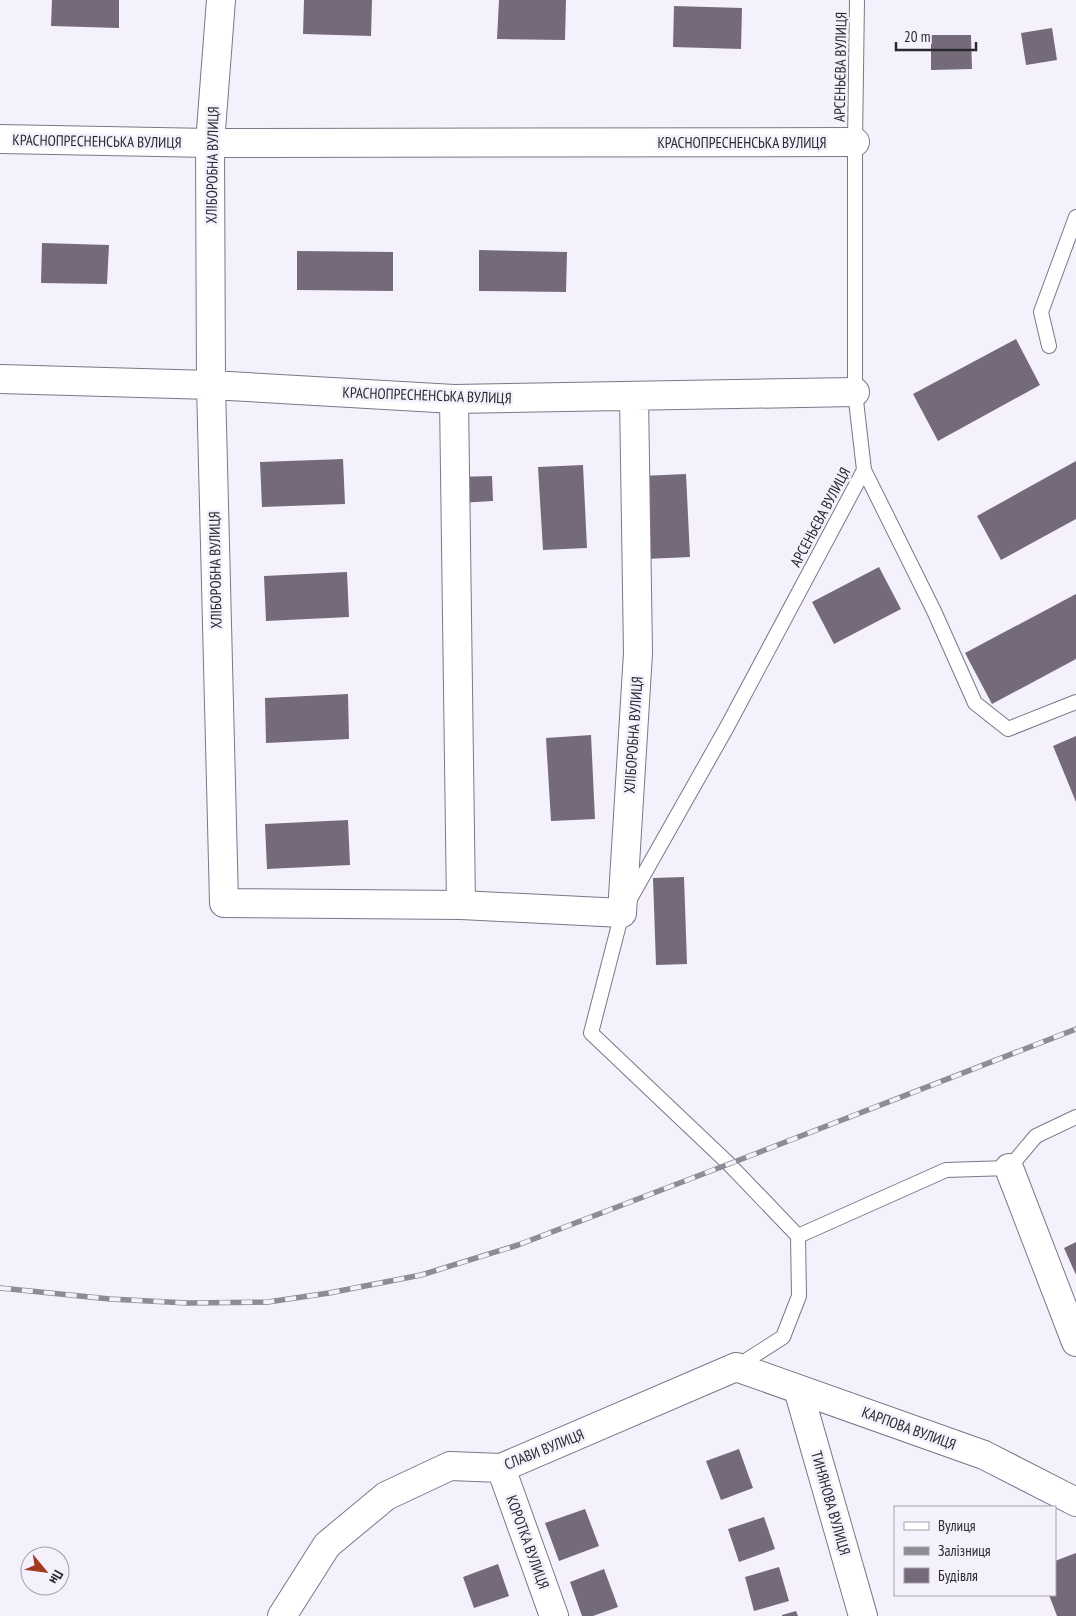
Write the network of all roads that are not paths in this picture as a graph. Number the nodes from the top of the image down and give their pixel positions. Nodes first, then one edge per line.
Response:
1 (220, 0) edge
2 (857, 0) edge
3 (0, 139) edge
4 (854, 142) junction
5 (210, 143) junction
6 (1076, 217) edge
7 (1048, 346) dead end
8 (0, 378) edge
9 (211, 385) junction
10 (854, 392) junction
11 (634, 396) junction
12 (454, 399) junction
13 (864, 470) junction
14 (1076, 702) edge
15 (461, 905) junction
16 (622, 913) junction
17 (1076, 1117) edge
18 (1009, 1168) junction
19 (798, 1236) junction
20 (1076, 1342) edge
21 (736, 1367) junction
22 (798, 1389) junction
23 (501, 1468) junction
24 (1076, 1502) edge
25 (282, 1616) edge
26 (554, 1616) edge
27 (864, 1616) edge

1 - 5 street, ХЛІБОРОБНА ВУЛИЦЯ
2 - 4 lane, АРСЕНЬЄВА ВУЛИЦЯ
3 - 5 street, КРАСНОПРЕСНЕНСЬКА ВУЛИЦЯ
4 - 5 street, КРАСНОПРЕСНЕНСЬКА ВУЛИЦЯ
4 - 10 lane, АРСЕНЬЄВА ВУЛИЦЯ
5 - 9 street, ХЛІБОРОБНА ВУЛИЦЯ
6 - 7 lane
8 - 9 street, КРАСНОПРЕСНЕНСЬКА ВУЛИЦЯ
9 - 12 street, КРАСНОПРЕСНЕНСЬКА ВУЛИЦЯ
9 - 15 street, ХЛІБОРОБНА ВУЛИЦЯ
10 - 11 street, КРАСНОПРЕСНЕНСЬКА ВУЛИЦЯ
10 - 13 lane, АРСЕНЬЄВА ВУЛИЦЯ
11 - 12 street, КРАСНОПРЕСНЕНСЬКА ВУЛИЦЯ
11 - 16 street, ХЛІБОРОБНА ВУЛИЦЯ
12 - 15 street
13 - 14 lane
13 - 16 lane, АРСЕНЬЄВА ВУЛИЦЯ
15 - 16 street, ХЛІБОРОБНА ВУЛИЦЯ
16 - 19 lane, АРСЕНЬЄВА ВУЛИЦЯ
17 - 18 lane
18 - 19 lane
18 - 20 street
19 - 21 lane
21 - 22 street, КАРПОВА ВУЛИЦЯ
21 - 23 street, СЛАВИ ВУЛИЦЯ
22 - 24 street, КАРПОВА ВУЛИЦЯ
22 - 27 street, ТИНЯНОВА ВУЛИЦЯ
23 - 25 street, СЛАВИ ВУЛИЦЯ
23 - 26 street, КОРОТКА ВУЛИЦЯ

